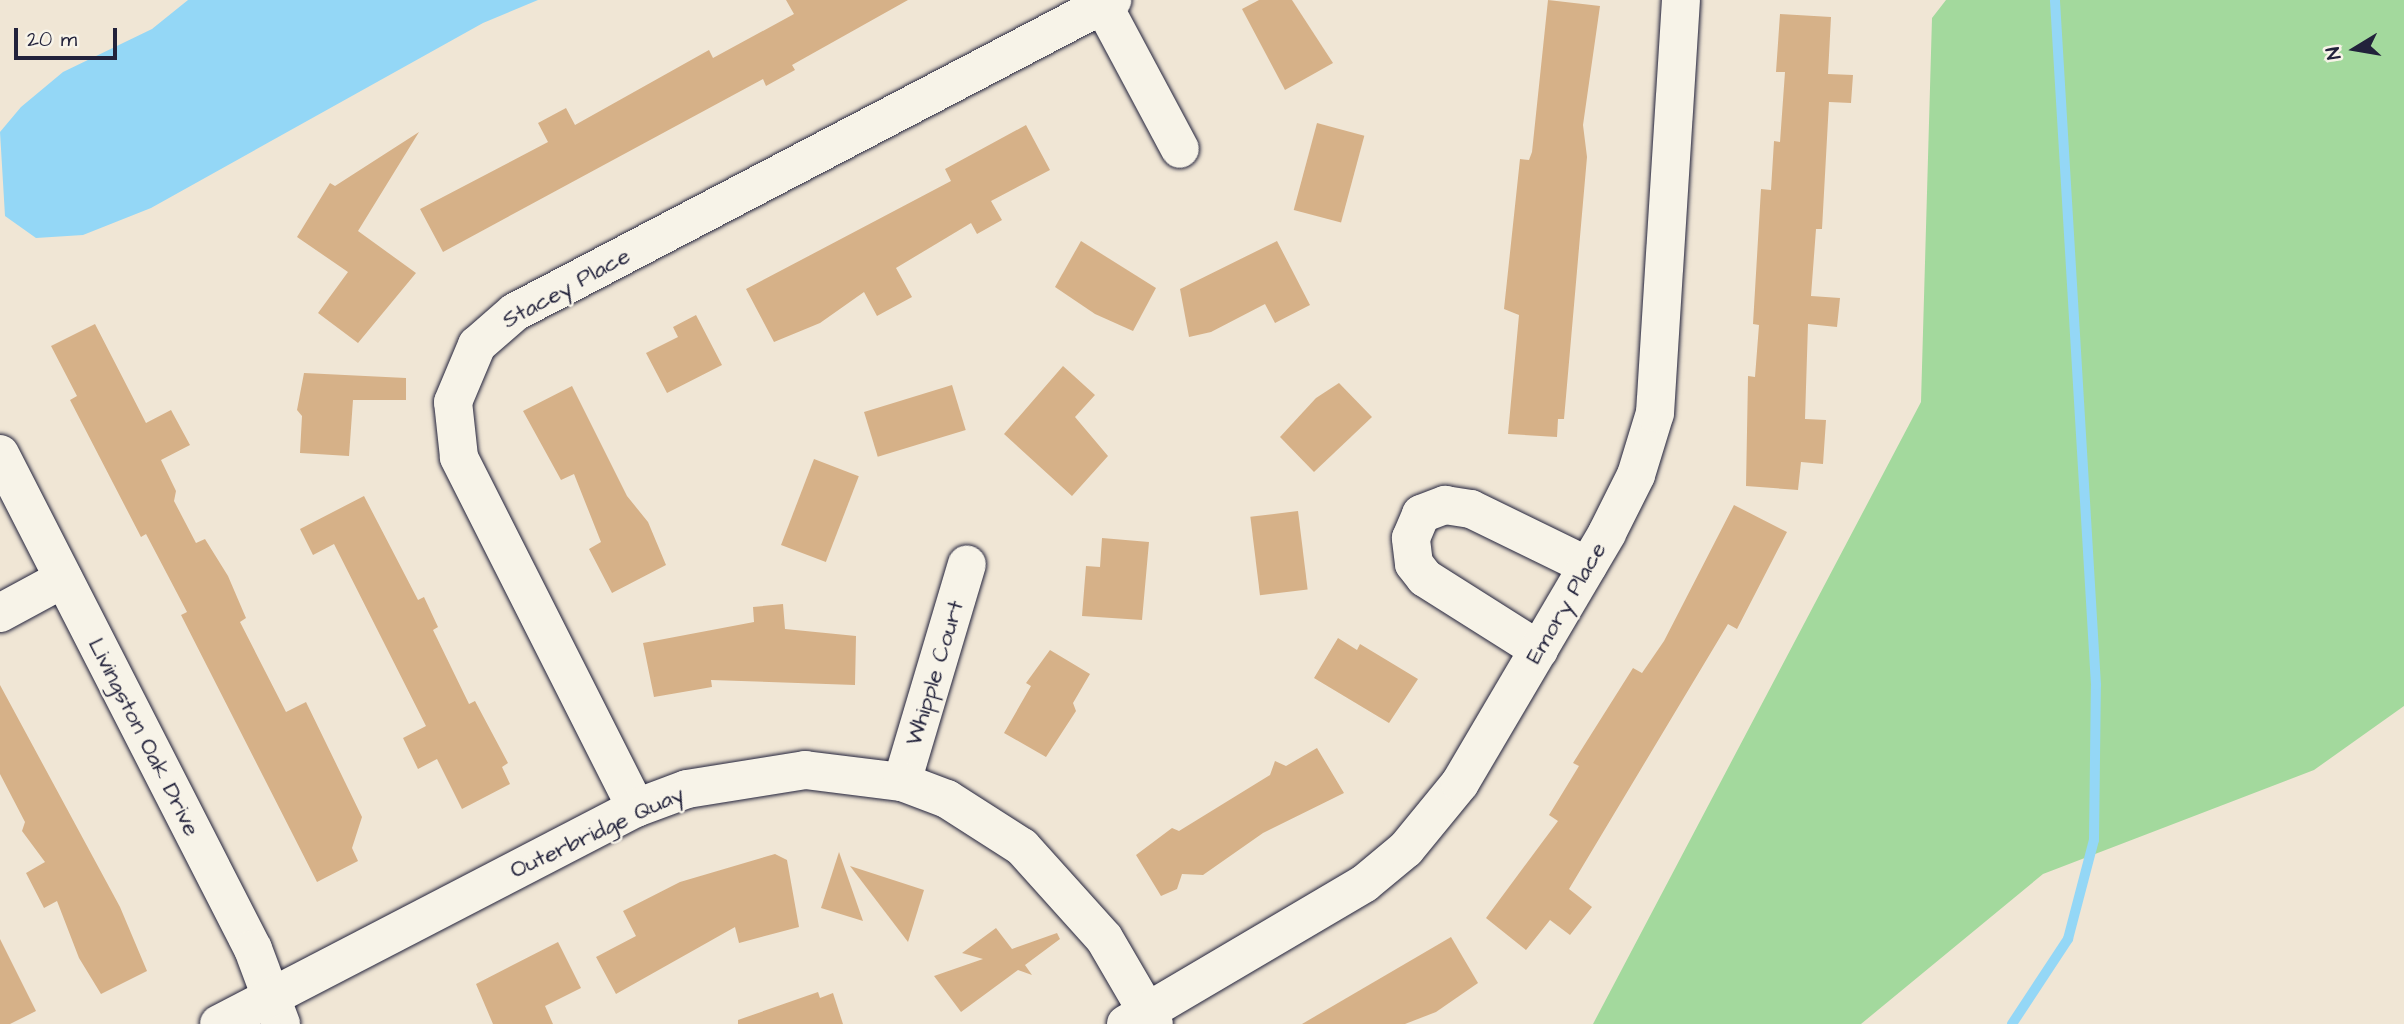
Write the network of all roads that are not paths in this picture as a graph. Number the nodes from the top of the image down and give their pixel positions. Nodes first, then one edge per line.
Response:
1 (1681, 0) edge
2 (1108, 2) edge
3 (1180, 149) dead end
4 (0, 454) edge
5 (967, 564) dead end
6 (1588, 566) junction
7 (63, 579) junction
8 (0, 613) edge
9 (1539, 650) junction
10 (902, 782) junction
11 (636, 808) junction
12 (277, 1010) edge
13 (1143, 1020) edge
14 (219, 1024) edge

1 - 6 street, Emory Place
2 - 3 street
2 - 11 street, Stacey Place
4 - 7 street, Livingston Oak Drive
5 - 10 street, Whipple Court
6 - 9 street, Emory Place
6 - 9 street
7 - 8 street
7 - 12 street, Livingston Oak Drive
9 - 13 street, Emory Place
10 - 11 street, Outerbridge Quay
10 - 13 street, Outerbridge Quay
11 - 12 street, Outerbridge Quay
12 - 14 street, Outerbridge Quay

